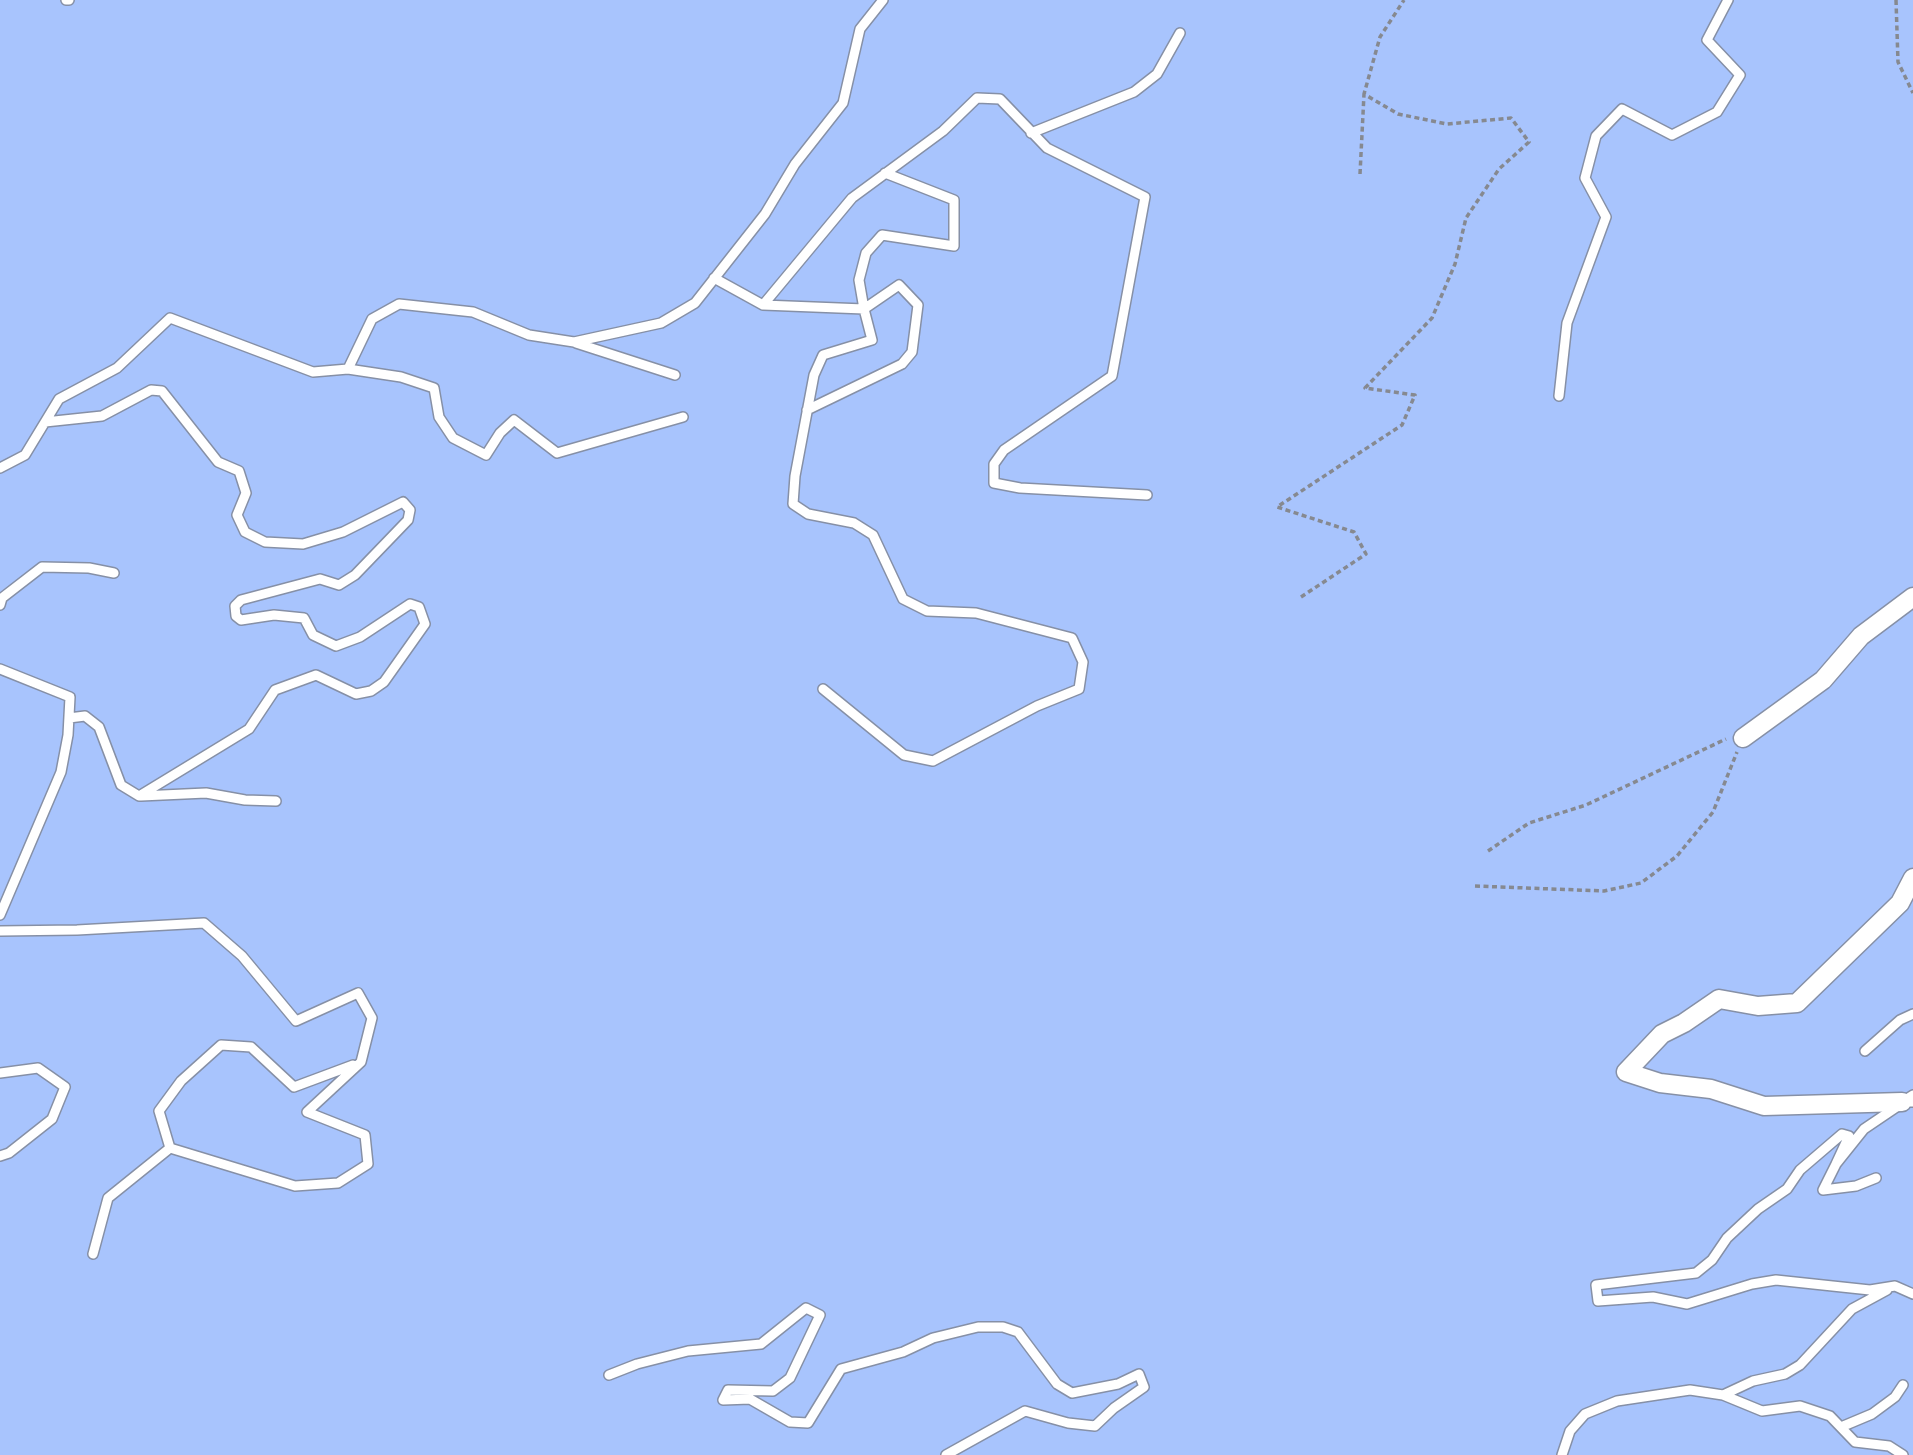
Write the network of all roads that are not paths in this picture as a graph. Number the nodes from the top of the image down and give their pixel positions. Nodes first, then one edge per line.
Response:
1 (883, 0) edge
2 (1728, 0) edge
3 (1180, 33) dead end
4 (1031, 132) junction
5 (885, 173) junction
6 (714, 278) junction
7 (762, 305) junction
8 (864, 309) junction
9 (574, 342) junction
10 (348, 369) junction
11 (675, 375) dead end
12 (1559, 396) dead end
13 (807, 410) junction
14 (682, 417) dead end
15 (45, 422) junction
16 (0, 468) edge
17 (1147, 495) dead end
18 (114, 573) dead end
19 (1913, 597) edge
20 (0, 605) edge
21 (0, 669) edge
22 (823, 689) dead end
23 (69, 718) junction
24 (1743, 738) road end
25 (139, 796) junction
26 (276, 802) dead end
27 (1913, 878) edge
28 (0, 915) edge
29 (0, 931) edge
30 (1913, 1014) edge
31 (1865, 1051) dead end
32 (361, 1062) junction
33 (0, 1073) edge
34 (1909, 1100) edge
35 (170, 1148) junction
36 (0, 1156) edge
37 (1836, 1164) junction
38 (1876, 1178) dead end
39 (93, 1254) dead end
40 (1895, 1286) junction
41 (1913, 1294) edge
42 (609, 1375) dead end
43 (1903, 1385) dead end
44 (1723, 1395) junction
45 (1841, 1427) junction
46 (946, 1455) edge
47 (1561, 1455) edge
48 (1903, 1455) edge

1 - 6 lane
2 - 12 lane
3 - 4 lane
4 - 5 lane
4 - 17 lane
5 - 7 lane
5 - 8 lane
6 - 7 lane
6 - 9 lane
7 - 8 lane
8 - 13 lane
8 - 13 lane
9 - 10 lane
9 - 11 lane
10 - 14 lane
10 - 15 lane
13 - 22 lane
15 - 16 lane
15 - 25 lane
18 - 20 lane
19 - 24 street
21 - 23 lane
23 - 25 lane
23 - 28 lane
25 - 26 lane
27 - 34 street
29 - 32 lane
30 - 31 lane
32 - 35 lane
32 - 35 lane
33 - 36 lane
34 - 37 lane
35 - 39 lane
37 - 38 lane
37 - 40 lane
40 - 41 lane
40 - 44 lane
42 - 46 lane
43 - 45 lane
44 - 45 lane
44 - 47 lane
45 - 48 lane

